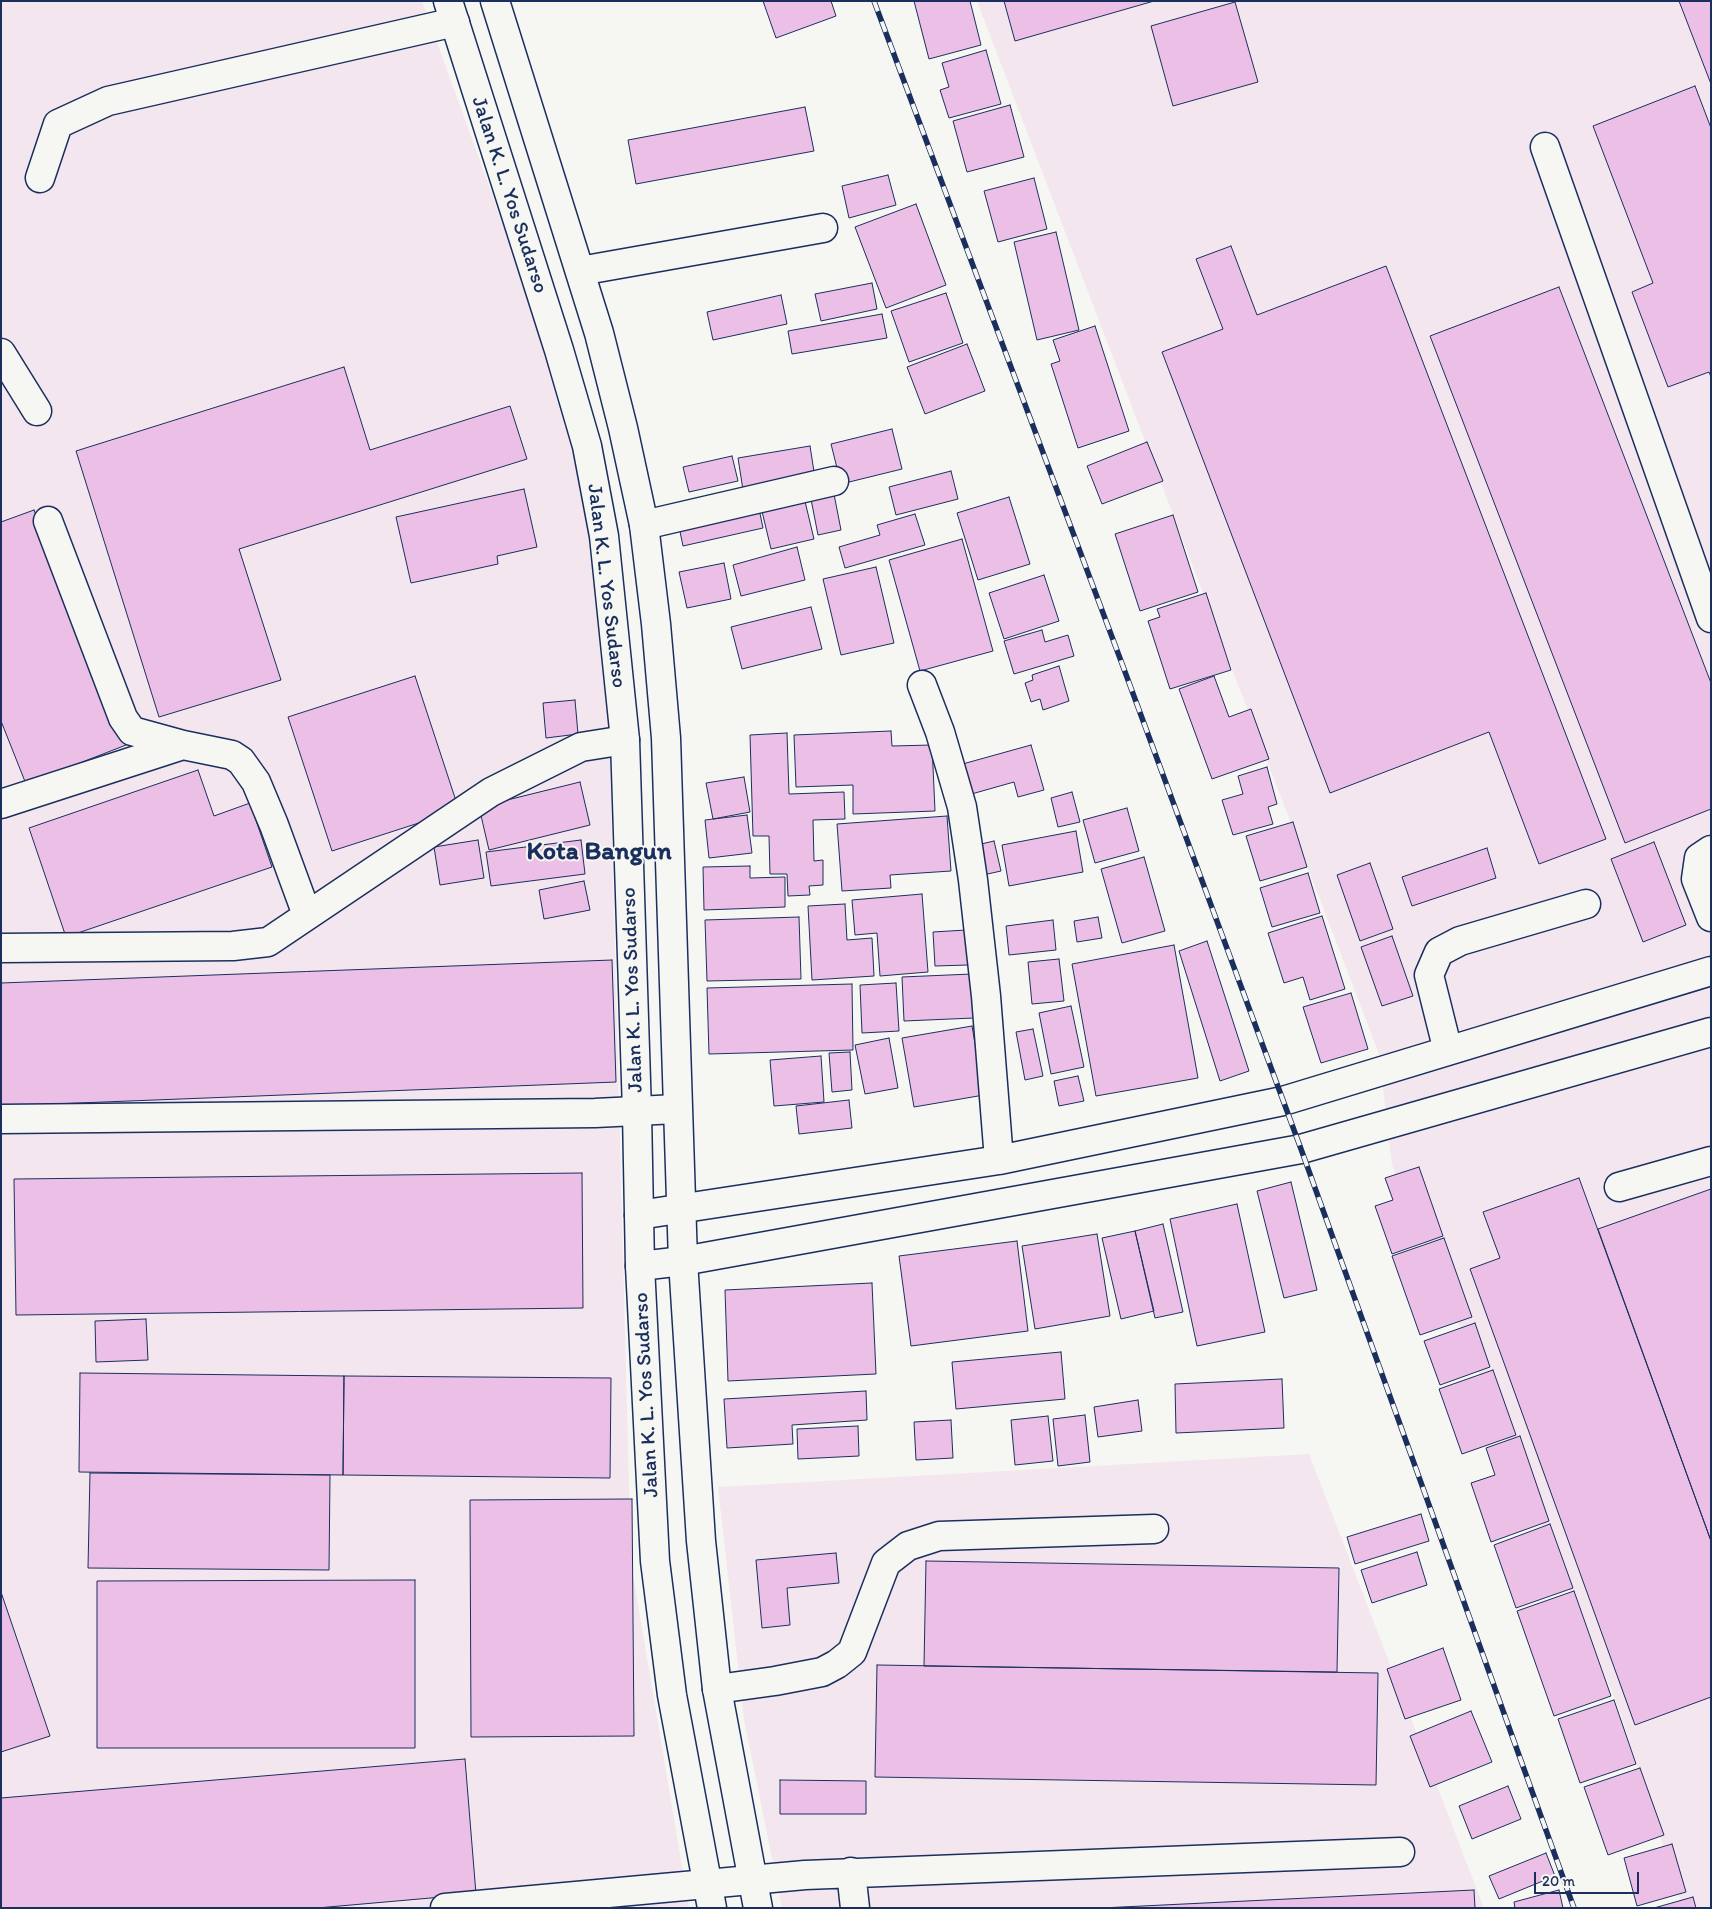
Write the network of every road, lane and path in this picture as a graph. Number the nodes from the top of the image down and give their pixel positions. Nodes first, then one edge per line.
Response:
1 (495, 1) edge
2 (451, 12) edge
3 (1545, 147) dead end
4 (40, 178) dead end
5 (823, 228) dead end
6 (580, 270) junction
7 (1, 353) edge
8 (36, 411) dead end
9 (834, 481) dead end
10 (48, 521) dead end
11 (644, 524) junction
12 (1711, 618) edge
13 (922, 685) dead end
14 (625, 740) junction
15 (183, 746) junction
16 (1, 804) edge
17 (1711, 850) edge
18 (1586, 904) dead end
19 (307, 915) junction
20 (1711, 916) edge
21 (1, 948) edge
22 (1711, 971) edge
23 (1711, 1032) edge
24 (1448, 1051) junction
25 (678, 1109) junction
26 (637, 1112) junction
27 (1, 1119) edge
28 (999, 1160) junction
29 (1711, 1161) edge
30 (1619, 1187) dead end
31 (681, 1209) junction
32 (639, 1215) junction
33 (683, 1261) junction
34 (640, 1266) junction
35 (1154, 1529) dead end
36 (717, 1689) junction
37 (1400, 1852) dead end
38 (851, 1872) junction
39 (752, 1878) junction
40 (709, 1895) edge
41 (445, 1908) edge
42 (758, 1908) edge
43 (855, 1908) edge

1 - 6 main road, Jalan K. L. Yos Sudarso
2 - 4 main road
2 - 14 main road, Jalan K. L. Yos Sudarso
3 - 12 main road
5 - 6 main road
6 - 11 main road, Jalan K. L. Yos Sudarso
7 - 8 main road
9 - 11 main road
10 - 15 main road
11 - 25 main road, Jalan K. L. Yos Sudarso
13 - 28 main road
14 - 19 main road
14 - 26 main road, Jalan K. L. Yos Sudarso
15 - 16 main road
15 - 19 main road
17 - 20 main road
18 - 24 main road
19 - 21 main road
22 - 24 main road
23 - 33 main road
24 - 28 main road
25 - 26 main road
25 - 31 main road, Jalan K. L. Yos Sudarso
26 - 27 main road
26 - 32 main road, Jalan K. L. Yos Sudarso
28 - 31 main road
29 - 30 main road
31 - 32 main road
31 - 33 main road, Jalan K. L. Yos Sudarso
32 - 34 main road, Jalan K. L. Yos Sudarso
33 - 34 main road
33 - 36 main road, Jalan K. L. Yos Sudarso
34 - 40 main road, Jalan K. L. Yos Sudarso
35 - 36 main road
36 - 39 main road, Jalan K. L. Yos Sudarso
37 - 38 main road
38 - 39 main road
38 - 43 main road
39 - 40 main road
39 - 42 main road, Jalan K. L. Yos Sudarso
40 - 41 main road

